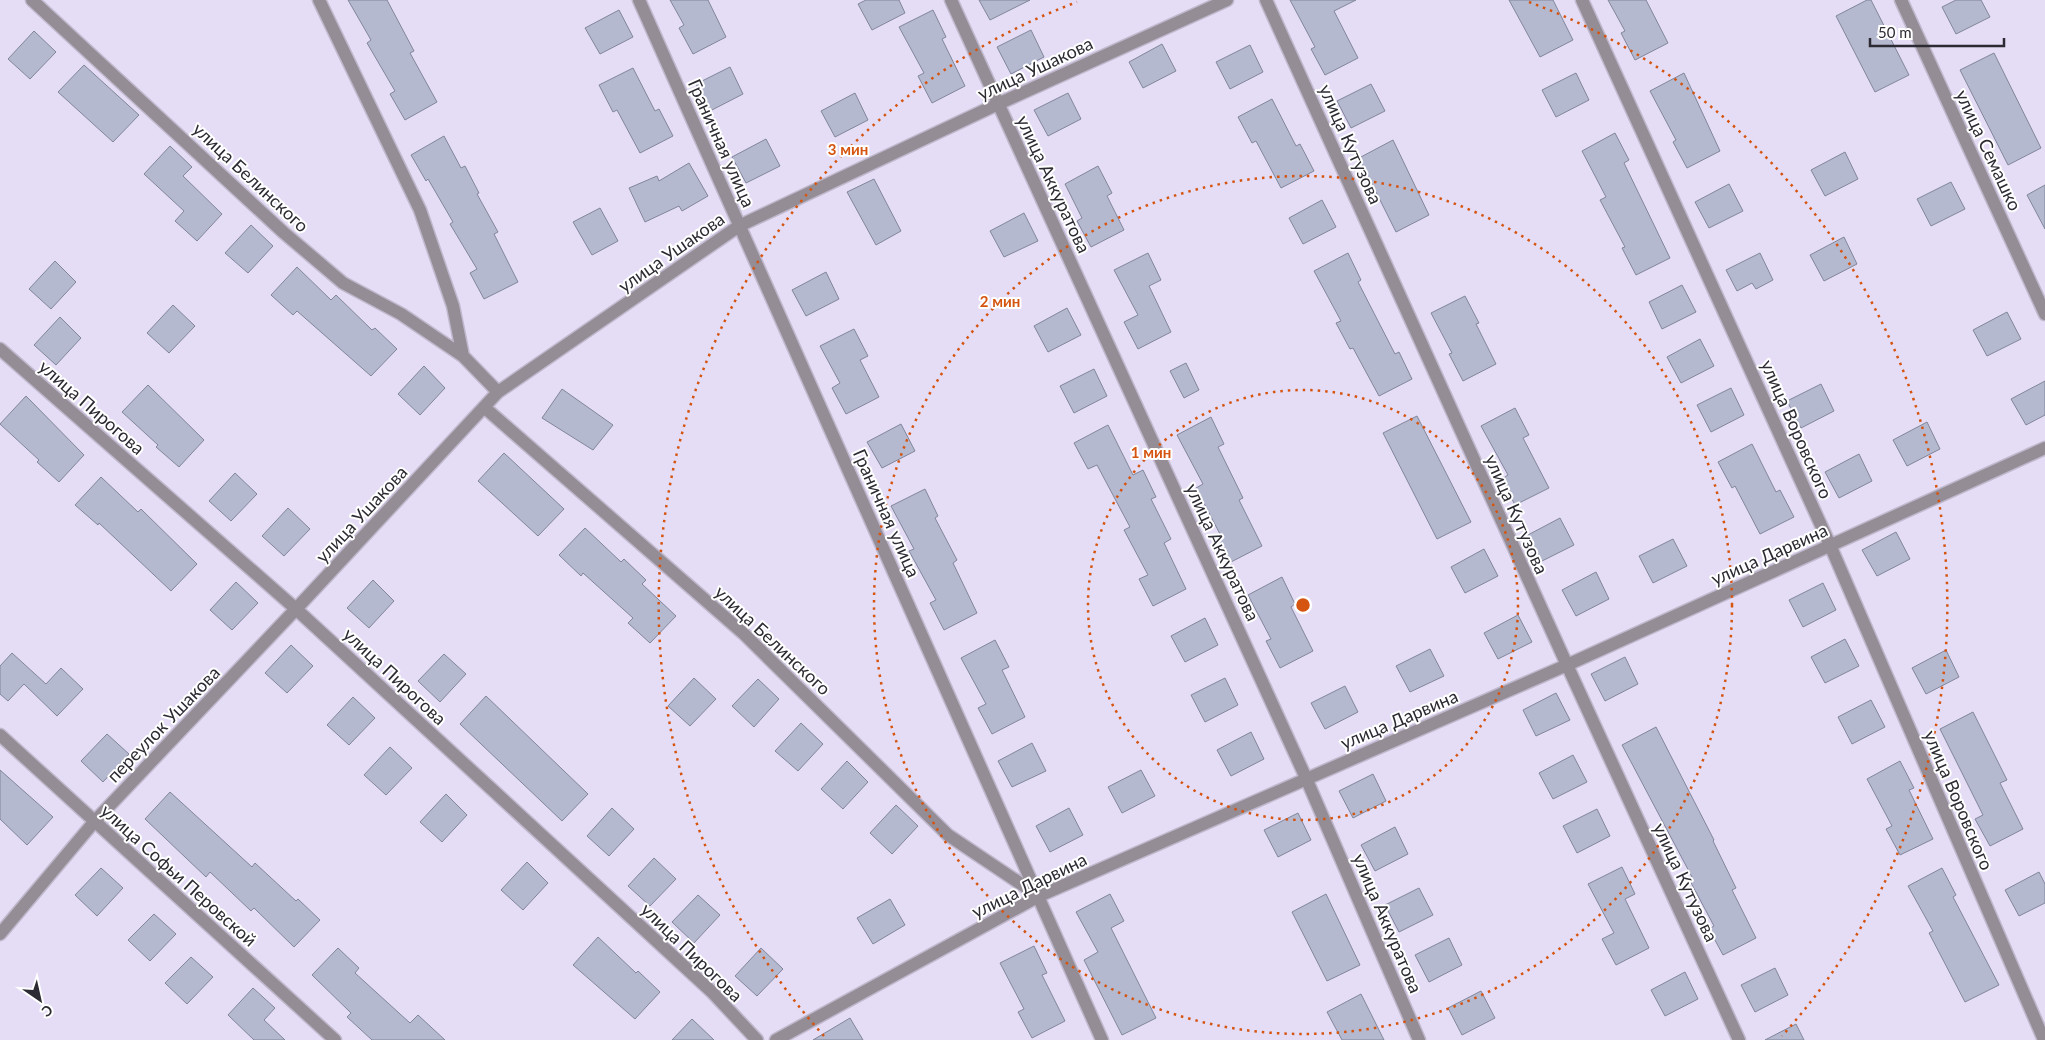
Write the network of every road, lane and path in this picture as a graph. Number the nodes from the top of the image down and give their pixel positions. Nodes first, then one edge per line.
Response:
1 (32, 0) edge
2 (319, 0) edge
3 (639, 0) edge
4 (951, 0) edge
5 (1227, 0) edge
6 (1266, 0) edge
7 (1582, 0) edge
8 (1900, 0) edge
9 (998, 104) junction
10 (739, 226) junction
11 (2045, 314) edge
12 (0, 349) edge
13 (463, 356) junction
14 (498, 392) junction
15 (484, 407) junction
16 (2045, 448) edge
17 (1830, 545) junction
18 (296, 609) junction
19 (1567, 666) junction
20 (0, 735) edge
21 (1306, 778) junction
22 (94, 822) junction
23 (1039, 896) junction
24 (0, 934) edge
25 (335, 1040) edge
26 (757, 1040) edge
27 (776, 1040) edge
28 (1102, 1040) edge
29 (1419, 1040) edge
30 (1740, 1040) edge
31 (2044, 1040) edge

1 - 13 street, улица Белинского
2 - 13 street
3 - 10 street, Граничная улица
4 - 9 street, улица Аккуратова
5 - 9 street, улица Ушакова
6 - 19 street, улица Кутузова
7 - 17 street, улица Воровского
8 - 11 street, улица Семашко
9 - 10 street, улица Ушакова
9 - 21 street, улица Аккуратова
10 - 14 street, улица Ушакова
10 - 23 street, Граничная улица
12 - 18 street, улица Пирогова
13 - 14 street, улица Белинского
14 - 15 street, улица Ушакова
15 - 18 street, улица Ушакова
15 - 23 street, улица Белинского
16 - 17 street, улица Дарвина
17 - 19 street, улица Дарвина
17 - 31 street, улица Воровского
18 - 22 street, переулок Ушакова
18 - 26 street, улица Пирогова
19 - 21 street, улица Дарвина
19 - 30 street, улица Кутузова
20 - 22 street, улица Софьи Перовской
21 - 23 street, улица Дарвина
21 - 29 street, улица Аккуратова
22 - 24 street, переулок Ушакова
22 - 25 street, улица Софьи Перовской
23 - 27 street, улица Дарвина
23 - 28 street, Граничная улица

